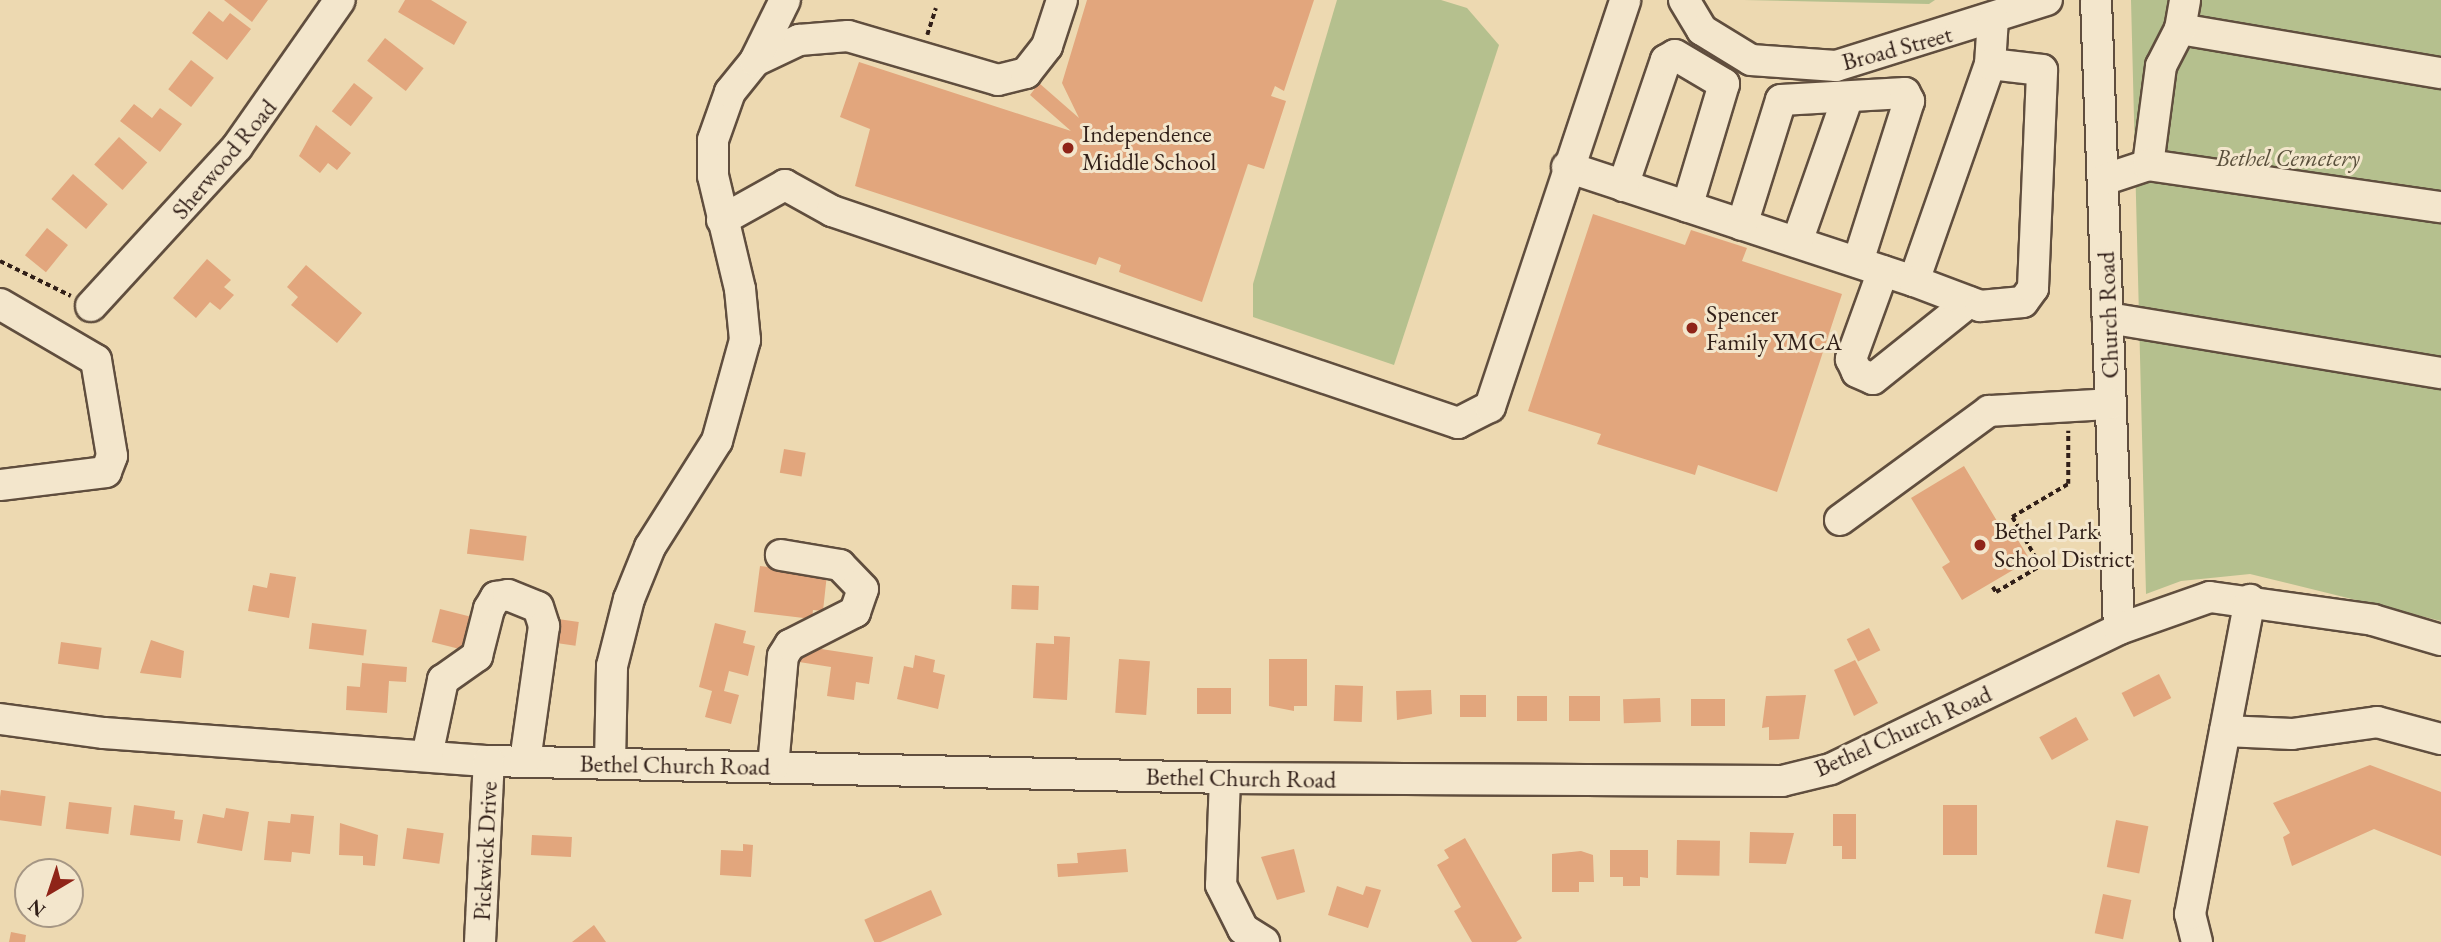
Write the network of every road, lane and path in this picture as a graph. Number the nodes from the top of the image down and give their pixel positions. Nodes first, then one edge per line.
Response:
1 (340, 0) edge
2 (785, 0) edge
3 (1062, 0) edge
4 (1625, 0) edge
5 (1684, 0) edge
6 (2047, 0) edge
7 (2096, 0) edge
8 (2185, 0) edge
9 (936, 8) dead end
10 (1993, 19) junction
11 (2180, 29) junction
12 (926, 36) dead end
13 (755, 61) junction
14 (1990, 64) junction
15 (2441, 73) edge
16 (1847, 100) junction
17 (2148, 164) junction
18 (1567, 167) junction
19 (2103, 180) junction
20 (1623, 186) junction
21 (1687, 206) junction
22 (2441, 207) edge
23 (722, 220) junction
24 (1742, 225) junction
25 (1797, 242) junction
26 (0, 261) edge
27 (1871, 267) junction
28 (1914, 281) junction
29 (1969, 302) junction
30 (0, 304) edge
31 (91, 306) joint
32 (2108, 318) junction
33 (2441, 373) edge
34 (2111, 404) junction
35 (2068, 405) junction
36 (0, 485) edge
37 (1840, 520) dead end
38 (781, 555) dead end
39 (1993, 587) dead end
40 (2250, 600) junction
41 (2119, 629) junction
42 (2441, 640) edge
43 (0, 719) edge
44 (2225, 731) junction
45 (2441, 739) edge
46 (427, 756) junction
47 (489, 761) junction
48 (525, 761) junction
49 (610, 763) junction
50 (773, 767) junction
51 (1225, 778) junction
52 (484, 938) edge
53 (1264, 942) edge
54 (2197, 942) edge

1 - 31 street, Sherwood Road
2 - 13 street
3 - 13 street
4 - 18 street
5 - 10 street, Broad Street
6 - 10 street, Broad Street
7 - 19 street, Church Road
8 - 11 street
9 - 12 path
10 - 14 street
11 - 15 street
11 - 17 street
13 - 23 street
14 - 28 street
14 - 29 street
16 - 24 street
16 - 25 street
16 - 27 street
17 - 19 street
17 - 22 street
18 - 20 street
18 - 23 street
19 - 32 street, Church Road
20 - 21 street
20 - 21 street
21 - 24 street
23 - 49 street
24 - 25 street
25 - 27 street
26 - 31 path
27 - 28 street
27 - 29 street
28 - 29 street
30 - 36 street
32 - 33 street
32 - 34 street, Church Road
34 - 35 street
34 - 41 street, Church Road
35 - 37 street
35 - 39 path
38 - 50 street
40 - 41 street, Bethel Church Road
40 - 42 street, Bethel Church Road
40 - 44 street
41 - 51 street, Bethel Church Road
43 - 46 street, Bethel Church Road
44 - 45 street
44 - 54 street
46 - 47 street, Bethel Church Road
46 - 48 street
47 - 48 street, Bethel Church Road
47 - 52 street, Pickwick Drive
48 - 49 street, Bethel Church Road
49 - 50 street, Bethel Church Road
50 - 51 street, Bethel Church Road
51 - 53 street

